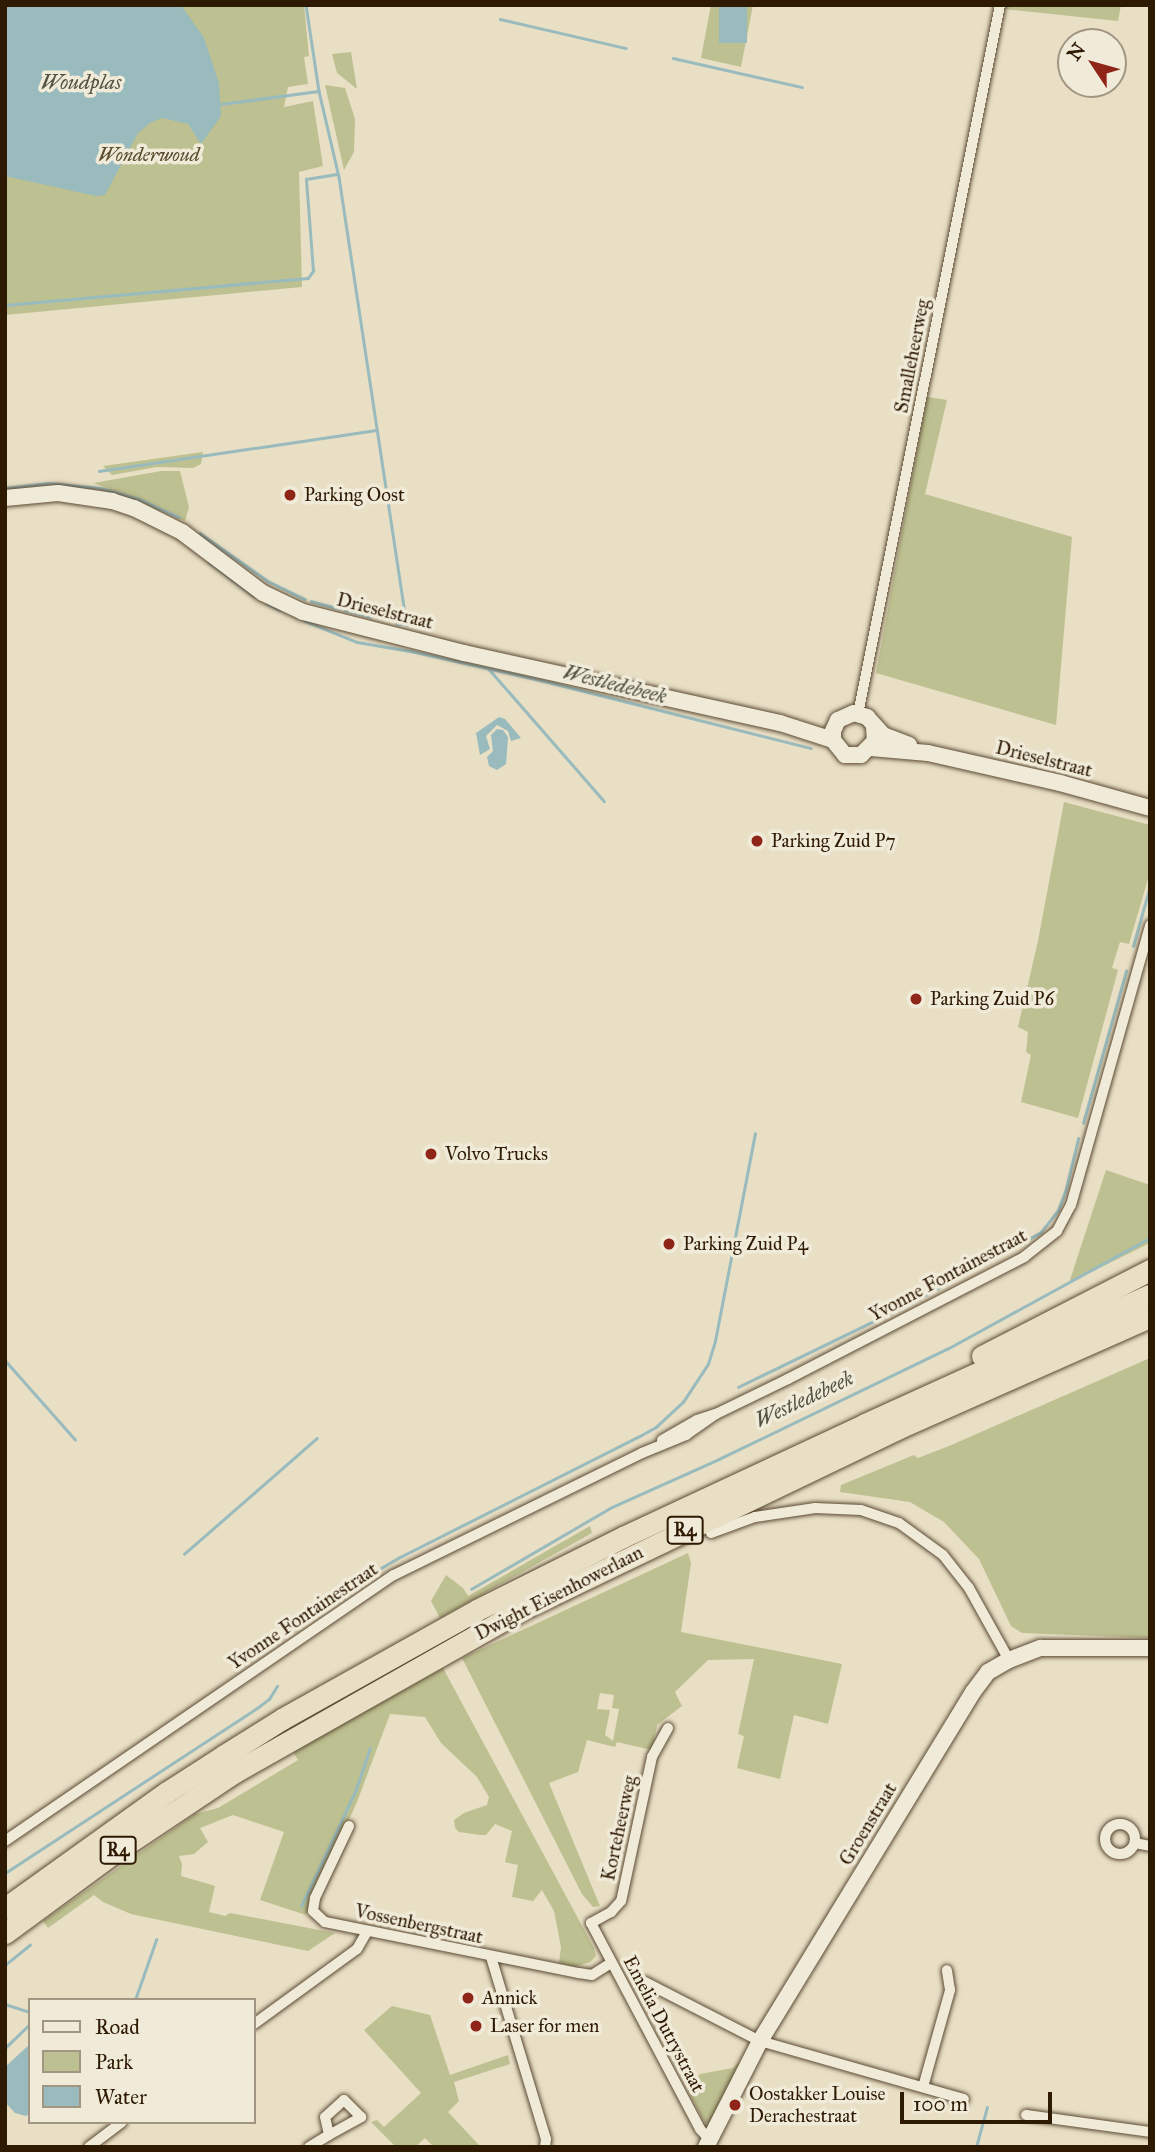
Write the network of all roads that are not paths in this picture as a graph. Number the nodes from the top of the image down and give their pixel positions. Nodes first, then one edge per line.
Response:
1 (1000, 5) edge
2 (5, 498) edge
3 (858, 714) junction
4 (838, 720) junction
5 (780, 723) junction
6 (874, 727) junction
7 (833, 740) junction
8 (871, 748) junction
9 (928, 753) junction
10 (1150, 808) edge
11 (1150, 925) edge
12 (1150, 1270) edge
13 (1150, 1296) edge
14 (1150, 1317) edge
15 (865, 1424) junction
16 (711, 1533) dead end
17 (1150, 1648) edge
18 (1009, 1660) junction
19 (668, 1728) dead end
20 (349, 1826) dead end
21 (5, 1841) edge
22 (1135, 1843) dead end
23 (1150, 1846) edge
24 (5, 1908) edge
25 (591, 1923) joint
26 (368, 1932) junction
27 (5, 1933) edge
28 (491, 1957) junction
29 (611, 1963) junction
30 (947, 1970) dead end
31 (645, 1982) dead end
32 (256, 2023) edge
33 (760, 2041) junction
34 (923, 2087) junction
35 (964, 2099) dead end
36 (1026, 2115) dead end
37 (119, 2124) edge
38 (1150, 2132) edge
39 (329, 2135) dead end
40 (708, 2143) edge
41 (89, 2147) edge
42 (309, 2147) edge
43 (545, 2147) edge

1 - 3 street, Smalleheerweg
2 - 5 street, Drieselstraat
3 - 4 street, Drieselstraat
3 - 6 street, Drieselstraat
4 - 5 street, Drieselstraat
4 - 7 street
5 - 7 street, Drieselstraat
6 - 8 street
6 - 9 street, Drieselstraat
7 - 8 street, Drieselstraat
8 - 9 street, Drieselstraat
9 - 10 street, Drieselstraat
11 - 21 street, Yvonne Fontainestraat
12 - 15 highway
13 - 15 highway, Dwight Eisenhowerlaan / R4
14 - 27 highway, Dwight Eisenhowerlaan / R4
15 - 24 highway, Dwight Eisenhowerlaan / R4
16 - 18 street
17 - 18 street, Groenstraat
18 - 33 street, Groenstraat
19 - 25 street, Korteheerweg
20 - 26 street, Vossenbergstraat
22 - 23 street
25 - 29 street, Emelia Dutrystraat
26 - 28 street, Vossenbergstraat
26 - 32 street
28 - 29 street, Vossenbergstraat
28 - 43 street
29 - 40 street, Emelia Dutrystraat
30 - 34 street
31 - 33 street, Emelia Dutrystraat
33 - 34 street, Emelia Dutrystraat
33 - 40 street, Groenstraat
34 - 35 street, Emelia Dutrystraat
36 - 38 street
37 - 41 street
39 - 42 street

